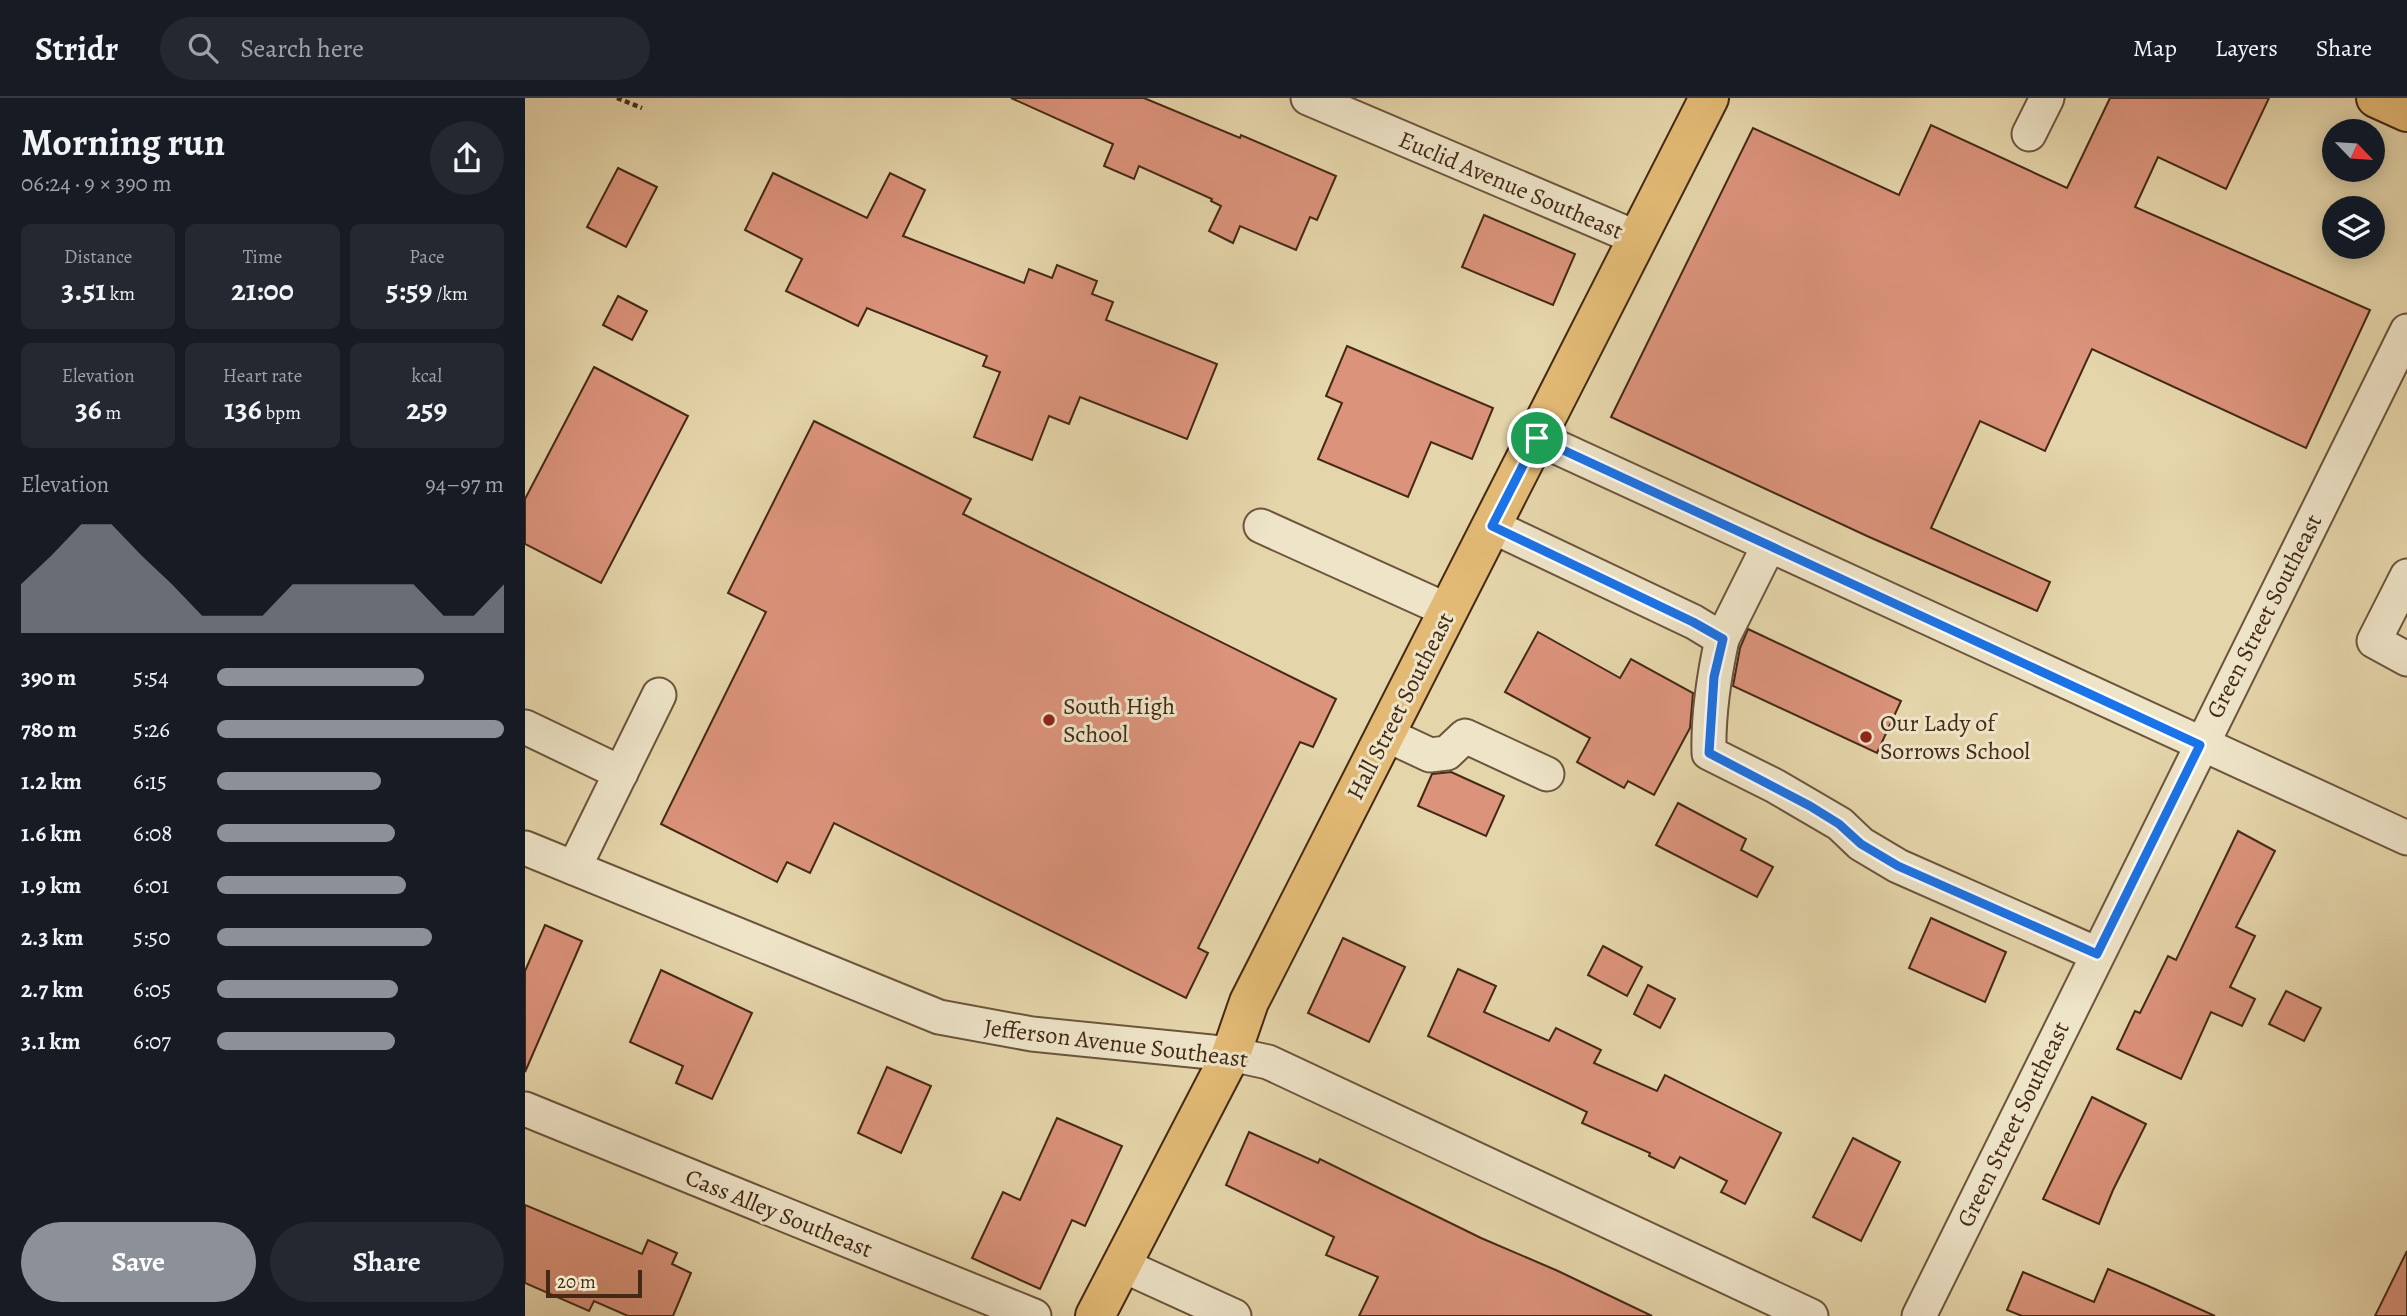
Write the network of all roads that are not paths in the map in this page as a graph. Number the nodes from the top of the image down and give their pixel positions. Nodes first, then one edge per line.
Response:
1 (1308, 98) edge
2 (1709, 98) edge
3 (2047, 98) edge
4 (2376, 98) edge
5 (2407, 112) edge
6 (2029, 134) dead end
7 (1637, 238) junction
8 (2407, 331) edge
9 (1537, 438) junction
10 (1261, 526) dead end
11 (1492, 526) junction
12 (1769, 545) junction
13 (2407, 576) edge
14 (1449, 611) junction
15 (1723, 639) junction
16 (2407, 659) edge
17 (659, 695) dead end
18 (525, 727) edge
19 (1385, 734) junction
20 (2200, 745) junction
21 (621, 772) junction
22 (1547, 774) dead end
23 (2407, 838) edge
24 (525, 848) edge
25 (574, 868) junction
26 (2097, 954) junction
27 (1231, 1054) junction
28 (525, 1109) edge
29 (1122, 1265) junction
30 (1034, 1316) edge
31 (1095, 1316) edge
32 (1234, 1316) edge
33 (1811, 1316) edge
34 (1919, 1316) edge

1 - 7 street, Euclid Avenue Southeast
2 - 7 main road, Hall Street Southeast
3 - 6 street
4 - 5 main road
7 - 9 main road, Hall Street Southeast
8 - 20 street, Green Street Southeast
9 - 11 main road, Hall Street Southeast
9 - 12 street
10 - 14 street
11 - 14 main road, Hall Street Southeast
11 - 15 street
12 - 15 street
12 - 20 street
13 - 16 street
14 - 19 main road, Hall Street Southeast
15 - 26 street
17 - 21 street
18 - 21 street
19 - 22 street
19 - 27 main road, Hall Street Southeast
20 - 23 street
20 - 26 street, Green Street Southeast
21 - 25 street
24 - 25 street, Jefferson Avenue Southeast
25 - 27 street, Jefferson Avenue Southeast
26 - 34 street, Green Street Southeast
27 - 29 main road, Hall Street Southeast
27 - 33 street, Jefferson Avenue Southeast
28 - 30 street, Cass Alley Southeast
29 - 31 main road, Hall Street Southeast
29 - 32 street

